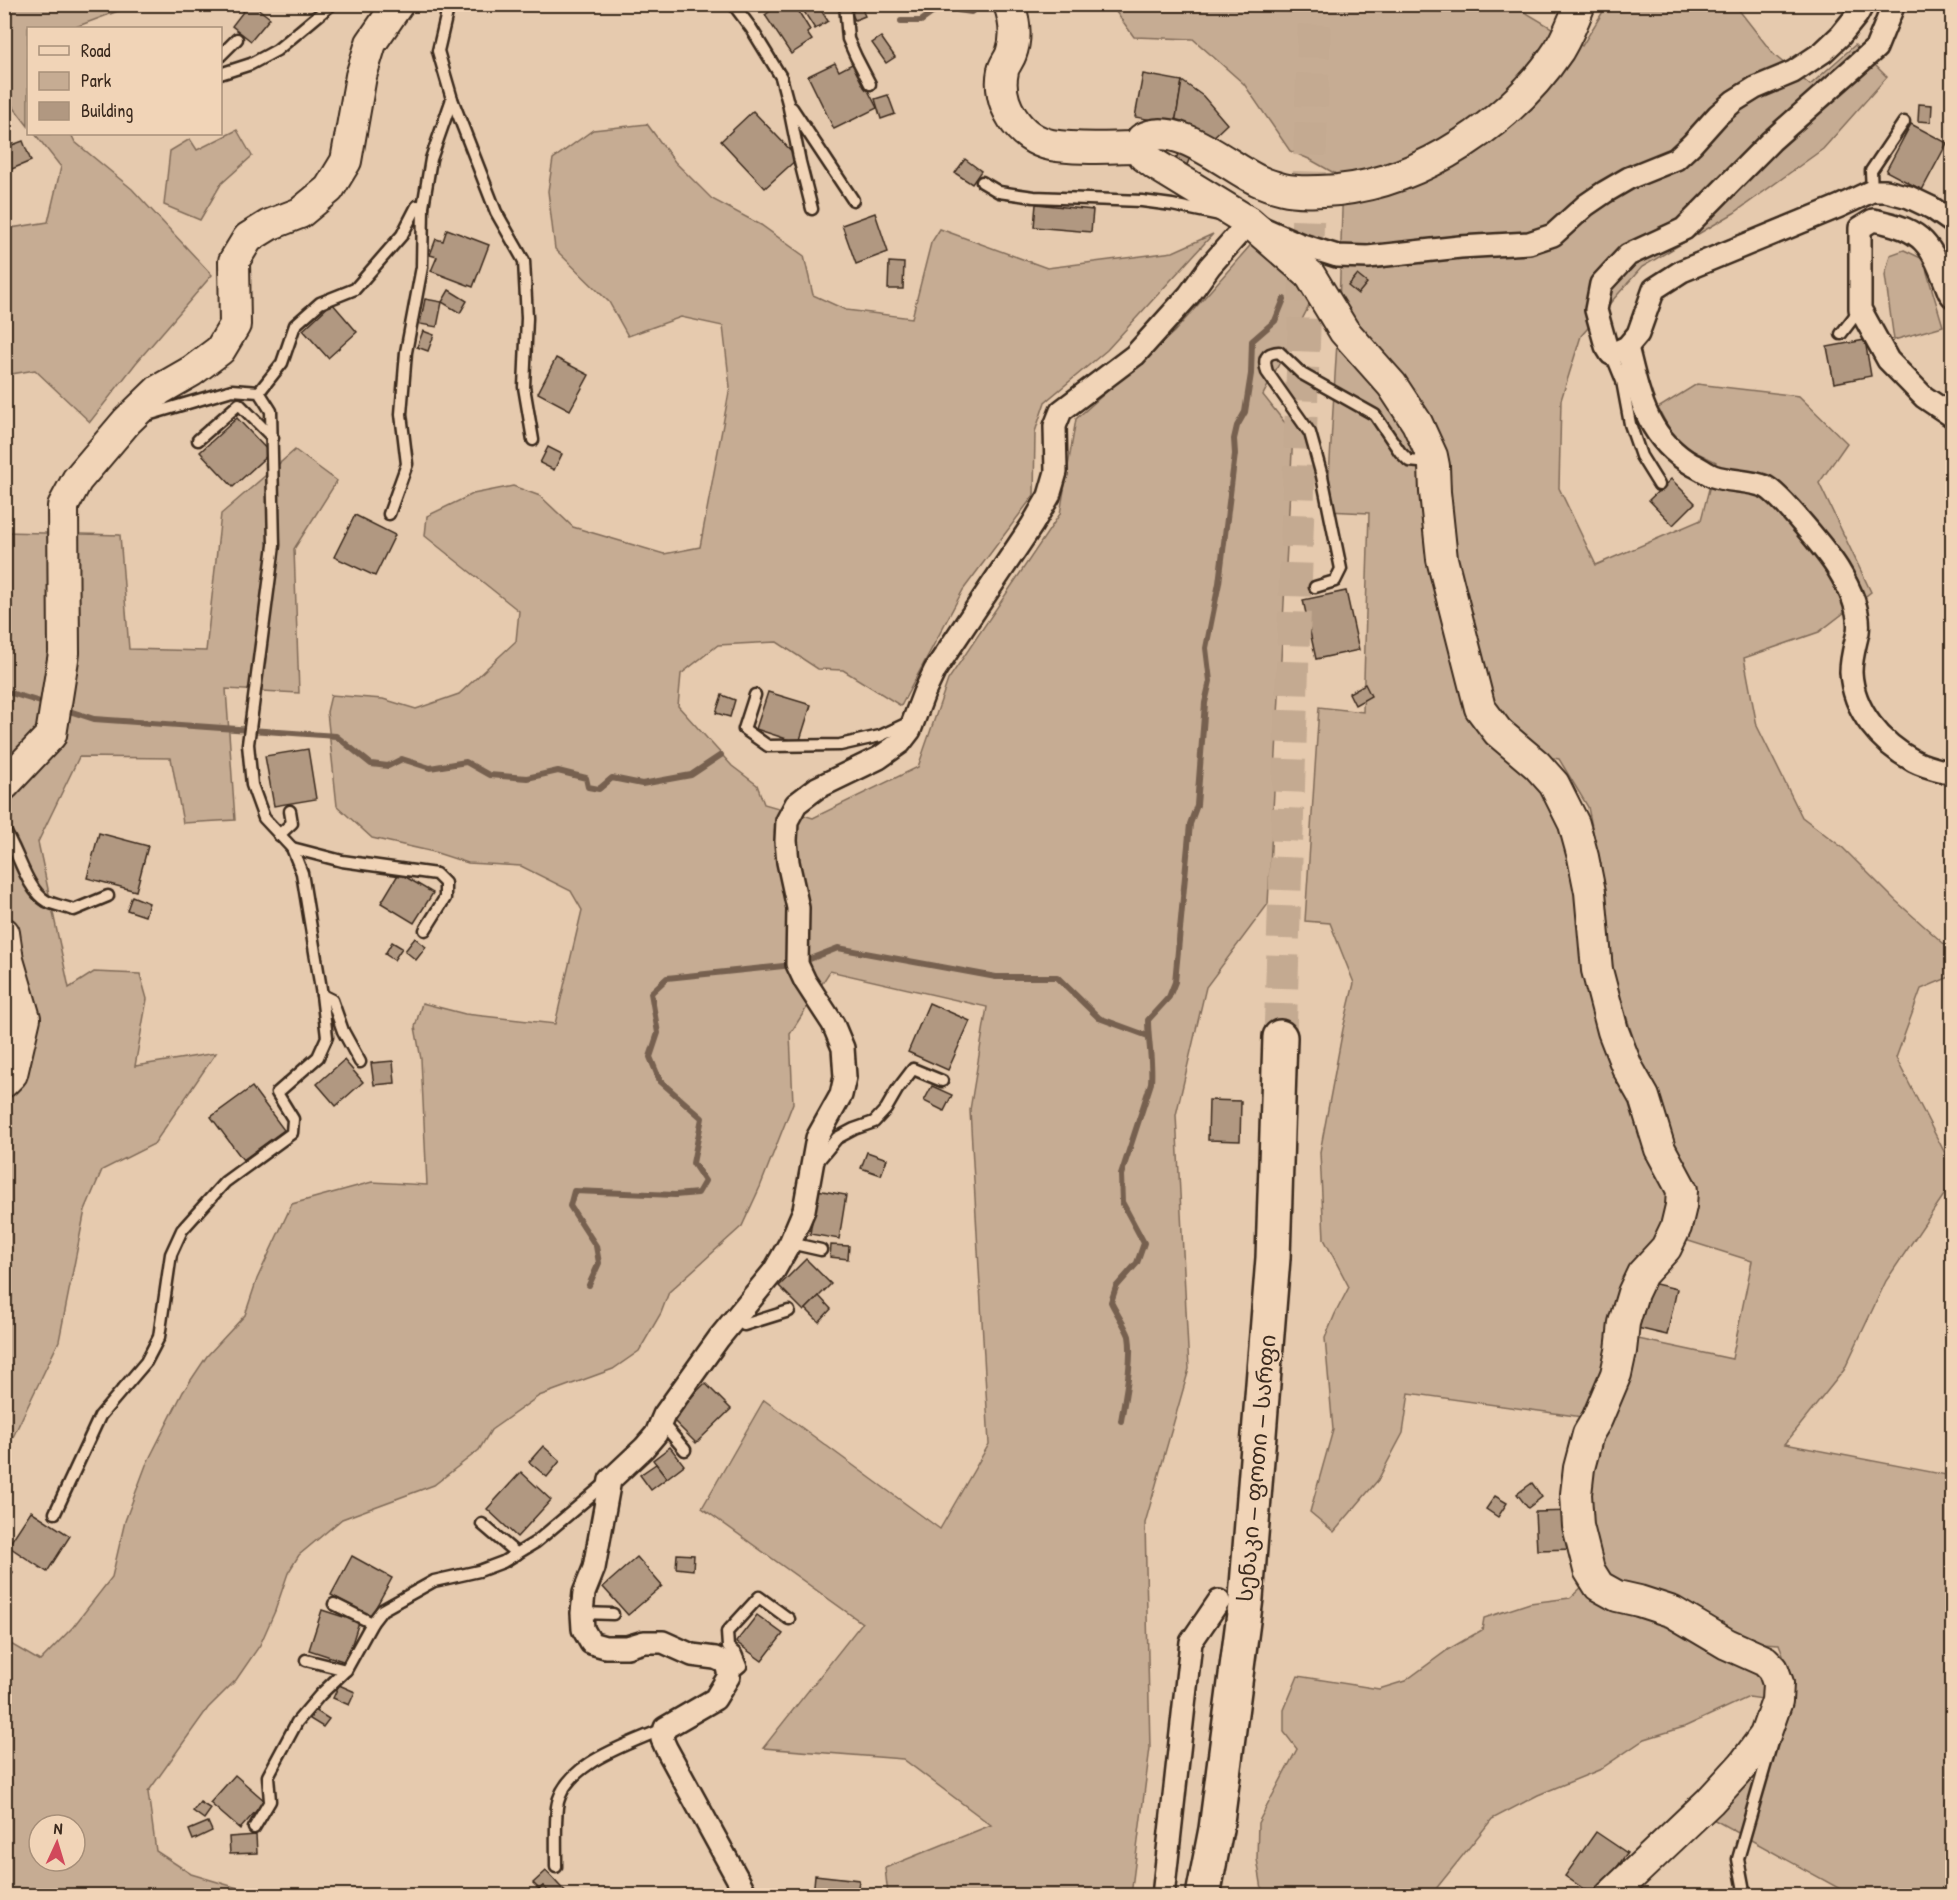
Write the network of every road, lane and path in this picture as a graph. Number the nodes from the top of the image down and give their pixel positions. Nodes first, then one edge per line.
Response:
1 (332, 4) edge
2 (398, 4) edge
3 (449, 4) edge
4 (733, 4) edge
5 (845, 4) edge
6 (1009, 4) edge
7 (1580, 4) edge
8 (1863, 4) edge
9 (1894, 4) edge
10 (237, 39) dead end
11 (222, 54) edge
12 (222, 73) edge
13 (870, 84) dead end
14 (452, 99) junction
15 (789, 103) junction
16 (1904, 122) dead end
17 (1139, 147) junction
18 (982, 182) dead end
19 (1872, 191) junction
20 (853, 200) dead end
21 (423, 207) junction
22 (812, 208) dead end
23 (1249, 222) junction
24 (1953, 222) edge
25 (1953, 296) edge
26 (1860, 309) junction
27 (1841, 334) dead end
28 (1619, 350) junction
29 (259, 392) junction
30 (1953, 416) edge
31 (127, 421) junction
32 (273, 438) junction
33 (198, 440) dead end
34 (533, 440) dead end
35 (1432, 456) junction
36 (1659, 485) dead end
37 (389, 514) dead end
38 (1315, 587) dead end
39 (755, 695) dead end
40 (914, 720) junction
41 (1953, 773) edge
42 (4, 785) edge
43 (290, 811) dead end
44 (4, 830) edge
45 (279, 835) junction
46 (292, 848) junction
47 (108, 896) dead end
48 (425, 930) dead end
49 (4, 933) edge
50 (322, 994) junction
51 (1280, 1037) tunnel mouth
52 (360, 1062) dead end
53 (942, 1081) dead end
54 (4, 1082) edge
55 (809, 1178) junction
56 (790, 1243) junction
57 (821, 1250) dead end
58 (789, 1311) dead end
59 (736, 1317) junction
60 (661, 1422) junction
61 (685, 1450) dead end
62 (610, 1480) junction
63 (55, 1513) dead end
64 (482, 1524) dead end
65 (517, 1554) junction
66 (1219, 1601) dead end
67 (334, 1604) dead end
68 (582, 1614) junction
69 (613, 1614) dead end
70 (789, 1619) dead end
71 (372, 1623) junction
72 (306, 1660) dead end
73 (346, 1670) junction
74 (729, 1676) junction
75 (1777, 1701) junction
76 (665, 1728) junction
77 (254, 1828) dead end
78 (556, 1868) dead end
79 (747, 1896) edge
80 (1163, 1896) edge
81 (1203, 1896) edge
82 (1610, 1896) edge
83 (1745, 1896) edge

1 - 12 lane
2 - 31 street
3 - 14 lane
4 - 15 lane
5 - 13 lane
6 - 17 street
7 - 17 street
8 - 23 street
9 - 28 street
10 - 11 lane
14 - 21 lane
14 - 34 lane
15 - 20 lane
15 - 22 lane
16 - 19 lane
17 - 23 street
18 - 23 lane
19 - 24 street
19 - 28 street
21 - 29 lane
21 - 37 lane
23 - 35 street
23 - 40 street
25 - 26 street
26 - 27 lane
26 - 30 street
28 - 36 lane
28 - 41 street
29 - 31 lane
29 - 32 lane
31 - 42 street
32 - 33 lane
32 - 45 lane
35 - 38 lane
35 - 75 street
39 - 40 lane
40 - 55 street
43 - 45 lane
44 - 47 lane
45 - 46 lane
46 - 48 lane
46 - 50 lane
49 - 54 street
50 - 52 lane
50 - 63 lane
51 - 81 highway, სენაკი — ფოთი — სარფი
53 - 55 lane
55 - 56 street
56 - 57 lane
56 - 59 street
58 - 59 lane
59 - 60 street
60 - 61 lane
60 - 62 street
62 - 65 lane
62 - 68 street
64 - 65 lane
65 - 71 lane
66 - 80 street
67 - 71 lane
68 - 69 lane
68 - 74 street
70 - 74 lane
71 - 73 lane
72 - 73 lane
73 - 77 lane
74 - 76 street
75 - 82 street
75 - 83 lane
76 - 78 lane
76 - 79 street

